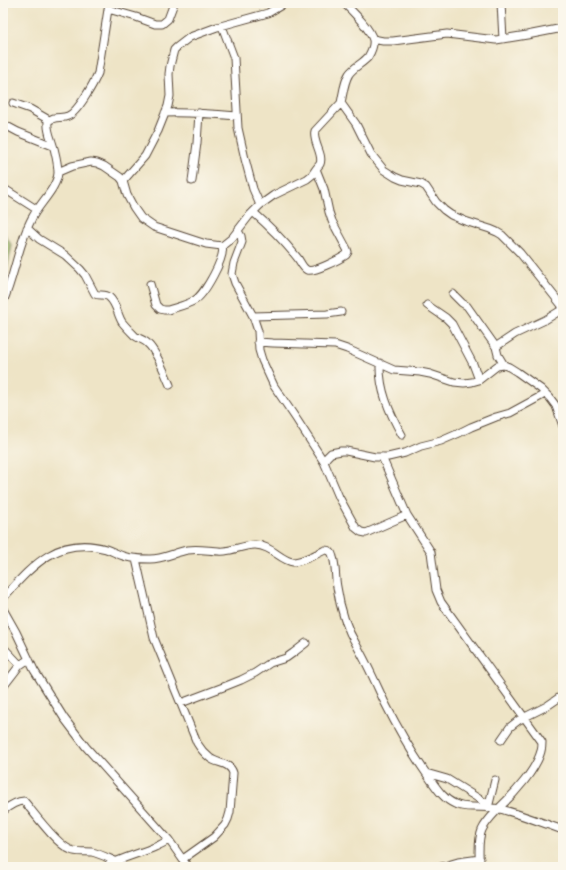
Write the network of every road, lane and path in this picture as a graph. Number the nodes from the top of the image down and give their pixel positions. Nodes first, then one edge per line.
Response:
1 (174, 3) edge
2 (286, 3) edge
3 (344, 3) edge
4 (502, 3) edge
5 (109, 6) edge
6 (222, 26) junction
7 (563, 28) edge
8 (373, 39) junction
9 (503, 39) junction
10 (13, 103) dead end
11 (341, 104) junction
12 (165, 113) junction
13 (199, 113) junction
14 (237, 116) junction
15 (49, 120) junction
16 (3, 124) edge
17 (53, 146) junction
18 (316, 169) junction
19 (58, 172) junction
20 (192, 181) dead end
21 (123, 182) junction
22 (3, 188) edge
23 (260, 205) junction
24 (36, 209) junction
25 (253, 212) junction
26 (27, 228) junction
27 (238, 231) junction
28 (222, 246) junction
29 (150, 284) dead end
30 (453, 294) dead end
31 (3, 302) edge
32 (427, 305) dead end
33 (563, 308) edge
34 (342, 312) dead end
35 (253, 316) junction
36 (258, 342) junction
37 (496, 347) junction
38 (380, 363) junction
39 (504, 365) junction
40 (479, 380) junction
41 (170, 385) dead end
42 (545, 394) junction
43 (563, 426) edge
44 (402, 435) dead end
45 (382, 457) junction
46 (324, 462) junction
47 (407, 515) junction
48 (136, 559) junction
49 (3, 598) edge
50 (4, 615) edge
51 (306, 643) dead end
52 (3, 647) edge
53 (29, 659) junction
54 (20, 665) junction
55 (3, 687) edge
56 (563, 695) edge
57 (181, 703) junction
58 (524, 717) junction
59 (501, 740) dead end
60 (426, 773) junction
61 (495, 780) dead end
62 (489, 806) junction
63 (499, 809) junction
64 (3, 811) edge
65 (563, 830) edge
66 (169, 840) junction
67 (183, 859) junction
68 (115, 861) junction
69 (480, 863) edge
70 (105, 867) edge
71 (188, 867) edge
72 (441, 867) edge

1 - 5 street
2 - 6 street
3 - 8 street
4 - 9 street
5 - 15 street
6 - 12 street
6 - 14 street
7 - 9 street
8 - 9 street
8 - 11 street
10 - 15 street
11 - 18 street
11 - 33 street
12 - 13 street
12 - 21 street
13 - 14 street
13 - 20 street
14 - 23 street
15 - 17 street
16 - 17 street
17 - 19 street
18 - 23 street
18 - 25 street
19 - 21 street
19 - 24 street
21 - 28 street
22 - 24 street
23 - 25 street
24 - 26 street
25 - 27 street
26 - 31 street
26 - 41 street
27 - 28 street
27 - 35 street
28 - 29 street
30 - 37 street
32 - 40 street
33 - 37 street
34 - 35 street
35 - 36 street
36 - 38 street
36 - 46 street
37 - 39 street
38 - 40 street
38 - 44 street
39 - 40 street
39 - 42 street
42 - 43 street
42 - 45 street
45 - 46 street
45 - 47 street
46 - 47 street
47 - 58 street
48 - 49 street
48 - 57 street
48 - 60 street
50 - 53 street
51 - 57 street
52 - 54 street
53 - 54 street
53 - 66 street
54 - 55 street
56 - 58 street
57 - 67 street
58 - 59 street
58 - 63 street
60 - 62 street
60 - 62 street
61 - 62 street
62 - 63 street
63 - 65 street
63 - 69 street
64 - 68 street
66 - 67 street
66 - 68 street
67 - 71 street
68 - 70 street
69 - 72 street

